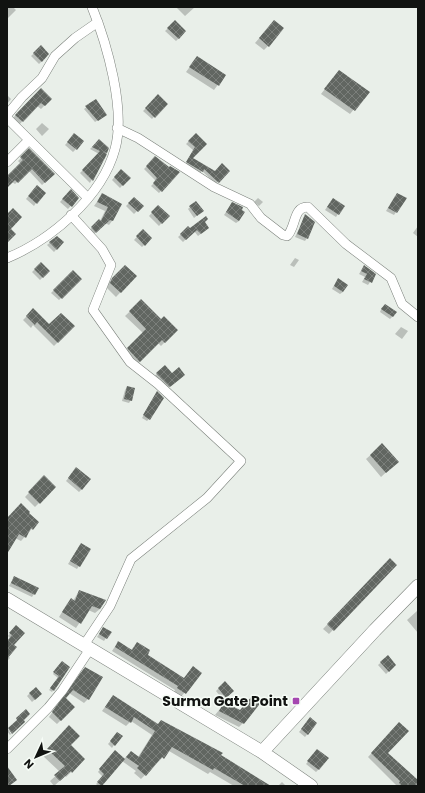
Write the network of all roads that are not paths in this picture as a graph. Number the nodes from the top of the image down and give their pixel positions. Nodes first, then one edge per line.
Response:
1 (92, 7) edge
2 (98, 22) junction
3 (7, 117) edge
4 (117, 128) junction
5 (28, 141) junction
6 (7, 162) edge
7 (88, 198) junction
8 (71, 215) junction
9 (7, 258) edge
10 (418, 317) edge
11 (418, 586) edge
12 (7, 599) edge
13 (87, 647) junction
14 (7, 749) edge
15 (262, 752) junction
16 (311, 786) edge

1 - 2 street
2 - 3 street
2 - 4 street
3 - 5 street
4 - 7 street
4 - 10 street
5 - 6 street
5 - 7 street
7 - 8 street
8 - 9 street
8 - 13 street
11 - 15 highway
12 - 13 highway
13 - 14 street
13 - 15 highway
15 - 16 highway

